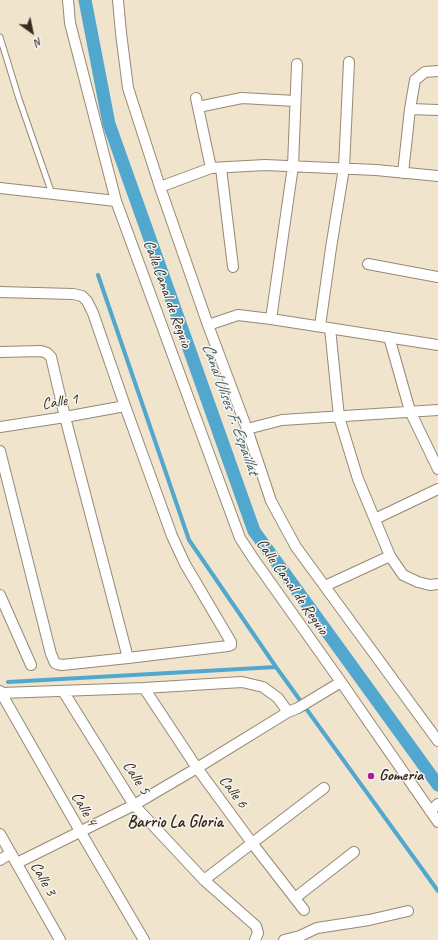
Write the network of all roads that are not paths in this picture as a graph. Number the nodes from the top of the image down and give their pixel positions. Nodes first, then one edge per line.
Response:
1 (68, 0) edge
2 (118, 0) edge
3 (0, 37) edge
4 (349, 62) dead end
5 (297, 64) dead end
6 (438, 71) edge
7 (295, 101) junction
8 (410, 109) junction
9 (438, 110) edge
10 (293, 166) junction
11 (216, 168) junction
12 (344, 168) junction
13 (403, 173) junction
14 (438, 176) edge
15 (160, 187) junction
16 (0, 188) edge
17 (52, 194) junction
18 (116, 201) junction
19 (368, 264) dead end
20 (233, 267) dead end
21 (438, 277) edge
22 (0, 292) edge
23 (271, 319) junction
24 (208, 325) junction
25 (325, 327) junction
26 (389, 337) junction
27 (438, 345) edge
28 (0, 352) edge
29 (125, 406) junction
30 (438, 410) edge
31 (410, 411) junction
32 (65, 417) junction
33 (339, 417) junction
34 (0, 427) edge
35 (247, 430) junction
36 (0, 451) edge
37 (438, 469) edge
38 (438, 489) edge
39 (375, 519) junction
40 (390, 556) junction
41 (438, 584) edge
42 (325, 586) junction
43 (0, 595) edge
44 (128, 658) junction
45 (31, 665) dead end
46 (341, 682) junction
47 (144, 688) junction
48 (64, 691) junction
49 (1, 692) edge
50 (288, 712) junction
51 (436, 734) edge
52 (196, 768) junction
53 (324, 788) dead end
54 (134, 804) junction
55 (434, 807) edge
56 (438, 822) edge
57 (80, 831) junction
58 (0, 834) edge
59 (252, 843) junction
60 (354, 852) dead end
61 (11, 853) junction
62 (0, 860) edge
63 (17, 863) junction
64 (204, 880) junction
65 (296, 898) junction
66 (304, 910) dead end
67 (408, 911) dead end
68 (60, 940) edge
69 (144, 940) edge
70 (255, 940) edge
71 (284, 940) edge

1 - 18 street, Calle Canal de Reguio
2 - 15 street, Calle Canal de Reguio
3 - 17 lane
4 - 12 street
5 - 7 street
6 - 8 street
7 - 10 street
7 - 11 street
8 - 9 street
8 - 13 street
10 - 11 street
10 - 12 street
10 - 23 street
11 - 15 street
11 - 20 street
12 - 13 street
12 - 25 street
13 - 14 street
15 - 24 street, Calle Canal de Reguio
16 - 17 street
17 - 18 street
18 - 46 street, Calle Canal de Reguio
19 - 21 street
22 - 29 street
23 - 24 street
23 - 25 street
24 - 35 street, Calle Canal de Reguio
25 - 26 street
25 - 33 street
26 - 27 street
26 - 31 street
28 - 32 street
29 - 32 street, Calle 1
29 - 44 street
30 - 31 street
31 - 33 street
31 - 37 street
32 - 34 street, Calle 1
32 - 44 street
33 - 35 street
33 - 39 street
35 - 42 street, Calle Canal de Reguio
36 - 44 street
38 - 39 street
39 - 40 street
40 - 41 street
40 - 42 street
42 - 51 street, Calle Canal de Reguio
43 - 45 street
46 - 50 street
46 - 55 street, Calle Canal de Reguio
47 - 48 street
47 - 50 street
47 - 52 street, Calle 6
48 - 49 street
48 - 54 street, Calle 5
49 - 57 street, Calle 4
50 - 52 street
52 - 54 street
52 - 59 street, Calle 6
53 - 59 street
54 - 57 street
54 - 64 street, Calle 5
55 - 56 street, Calle Canal de Reguio
57 - 63 street
57 - 69 street, Calle 4
58 - 61 street, Calle 3
59 - 64 street
59 - 65 street, Calle 6
60 - 65 street
61 - 62 street
61 - 63 street, Calle 3
63 - 68 street, Calle 3
64 - 70 street, Calle 5
65 - 66 street, Calle 6
67 - 71 street

